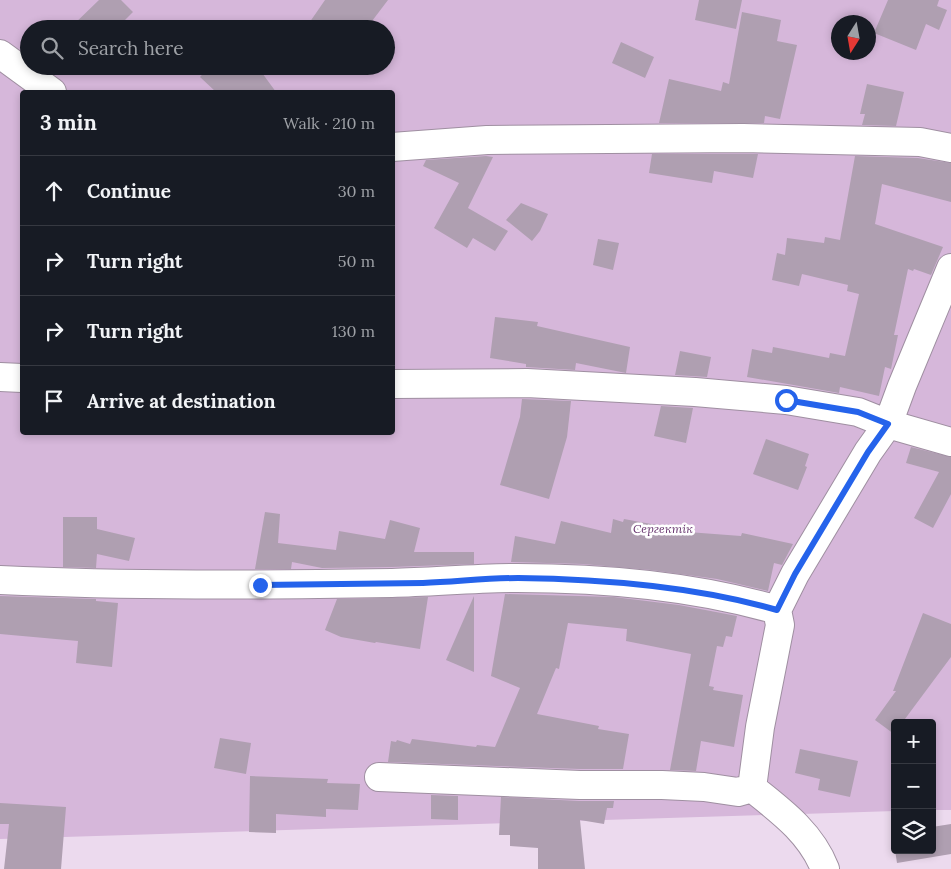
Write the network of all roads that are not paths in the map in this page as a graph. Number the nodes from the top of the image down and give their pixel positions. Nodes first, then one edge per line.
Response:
1 (0, 54) edge
2 (20, 69) edge
3 (29, 75) edge
4 (49, 90) edge
5 (395, 147) edge
6 (951, 148) edge
7 (951, 268) edge
8 (0, 377) edge
9 (20, 378) edge
10 (395, 384) edge
11 (888, 424) junction
12 (951, 442) edge
13 (0, 580) edge
14 (777, 610) junction
15 (379, 777) dead end
16 (752, 788) junction
17 (825, 869) edge

1 - 2 street
3 - 4 street
5 - 6 street
7 - 11 street
8 - 9 street
10 - 11 street
11 - 12 street
11 - 14 street
13 - 14 street
14 - 16 street
15 - 16 street
16 - 17 street

